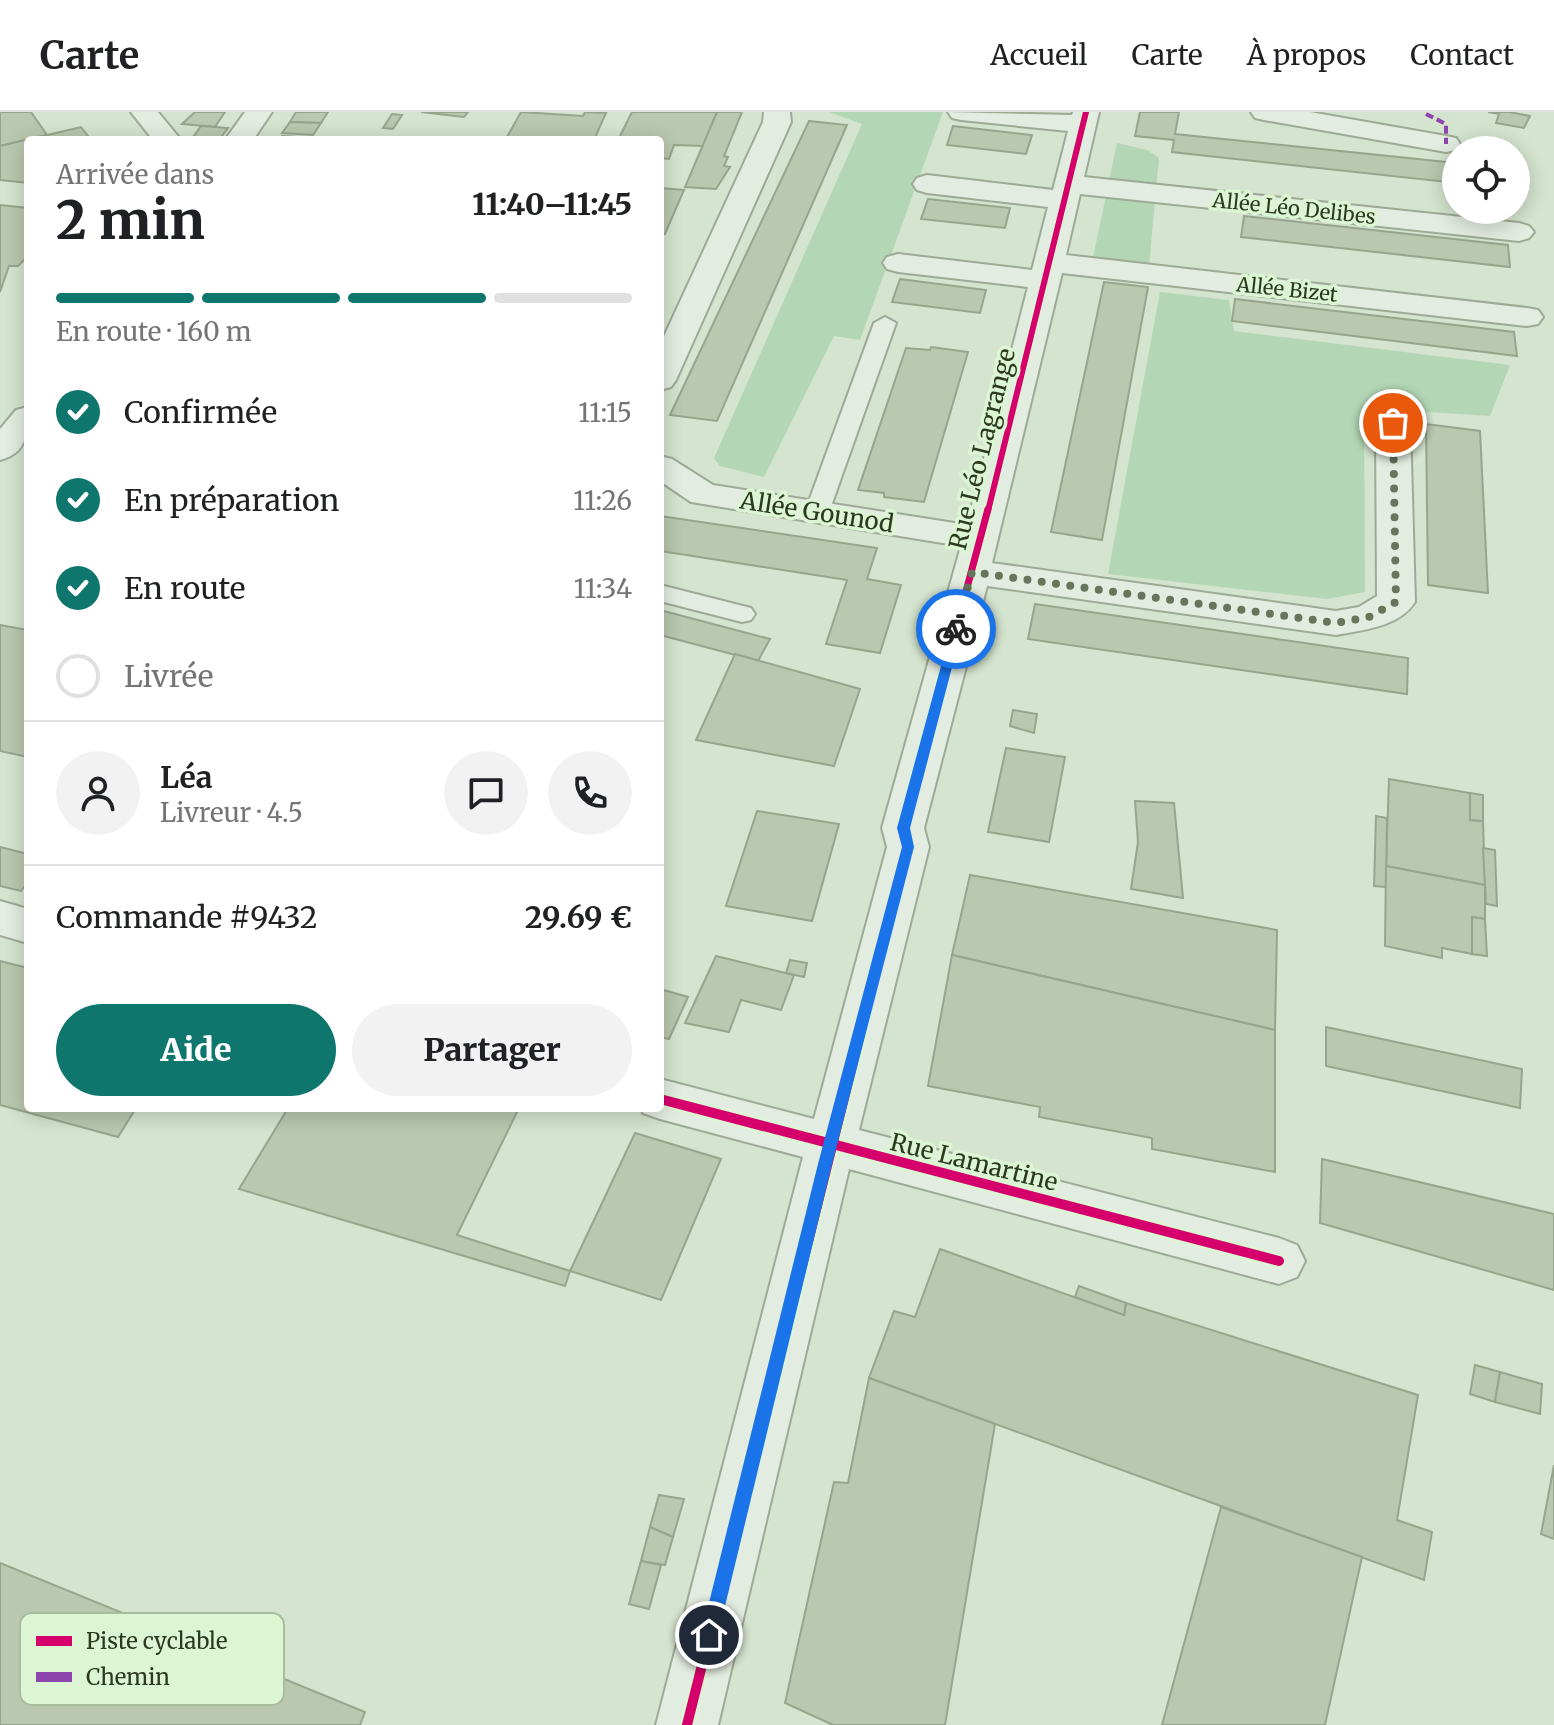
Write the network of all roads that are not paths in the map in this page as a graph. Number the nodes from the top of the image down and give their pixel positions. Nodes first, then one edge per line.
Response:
1 (144, 112) edge
2 (259, 112) edge
3 (777, 112) edge
4 (961, 112) edge
5 (1264, 112) edge
6 (1084, 118) edge
7 (164, 136) edge
8 (242, 136) edge
9 (1442, 143) edge
10 (927, 184) dead end
11 (1067, 192) junction
12 (1519, 232) dead end
13 (898, 263) dead end
14 (1046, 271) junction
15 (1527, 317) dead end
16 (885, 323) dead end
17 (664, 371) edge
18 (24, 422) edge
19 (1393, 423) dead end
20 (0, 450) edge
21 (664, 469) edge
22 (817, 512) junction
23 (976, 555) junction
24 (664, 594) edge
25 (742, 614) dead end
26 (0, 918) edge
27 (24, 925) edge
28 (664, 1100) edge
29 (830, 1145) junction
30 (1279, 1261) dead end
31 (687, 1725) edge

1 - 7 street
2 - 8 street
3 - 17 street
4 - 6 street
5 - 9 street
6 - 11 street, Rue Léo Lagrange
10 - 11 street, Allée Léo Delibes
11 - 12 street, Allée Léo Delibes
11 - 14 street, Rue Léo Lagrange
13 - 14 street, Allée Bizet
14 - 15 street, Allée Bizet
14 - 23 street, Rue Léo Lagrange
16 - 22 lane
18 - 20 street
19 - 23 street, Allée Gounod
21 - 22 street, Allée Gounod
22 - 23 street, Allée Gounod
23 - 29 street, Rue Léo Lagrange
24 - 25 lane
26 - 27 street
28 - 29 street, Rue Lamartine
29 - 30 street, Rue Lamartine
29 - 31 street, Rue Léo Lagrange

